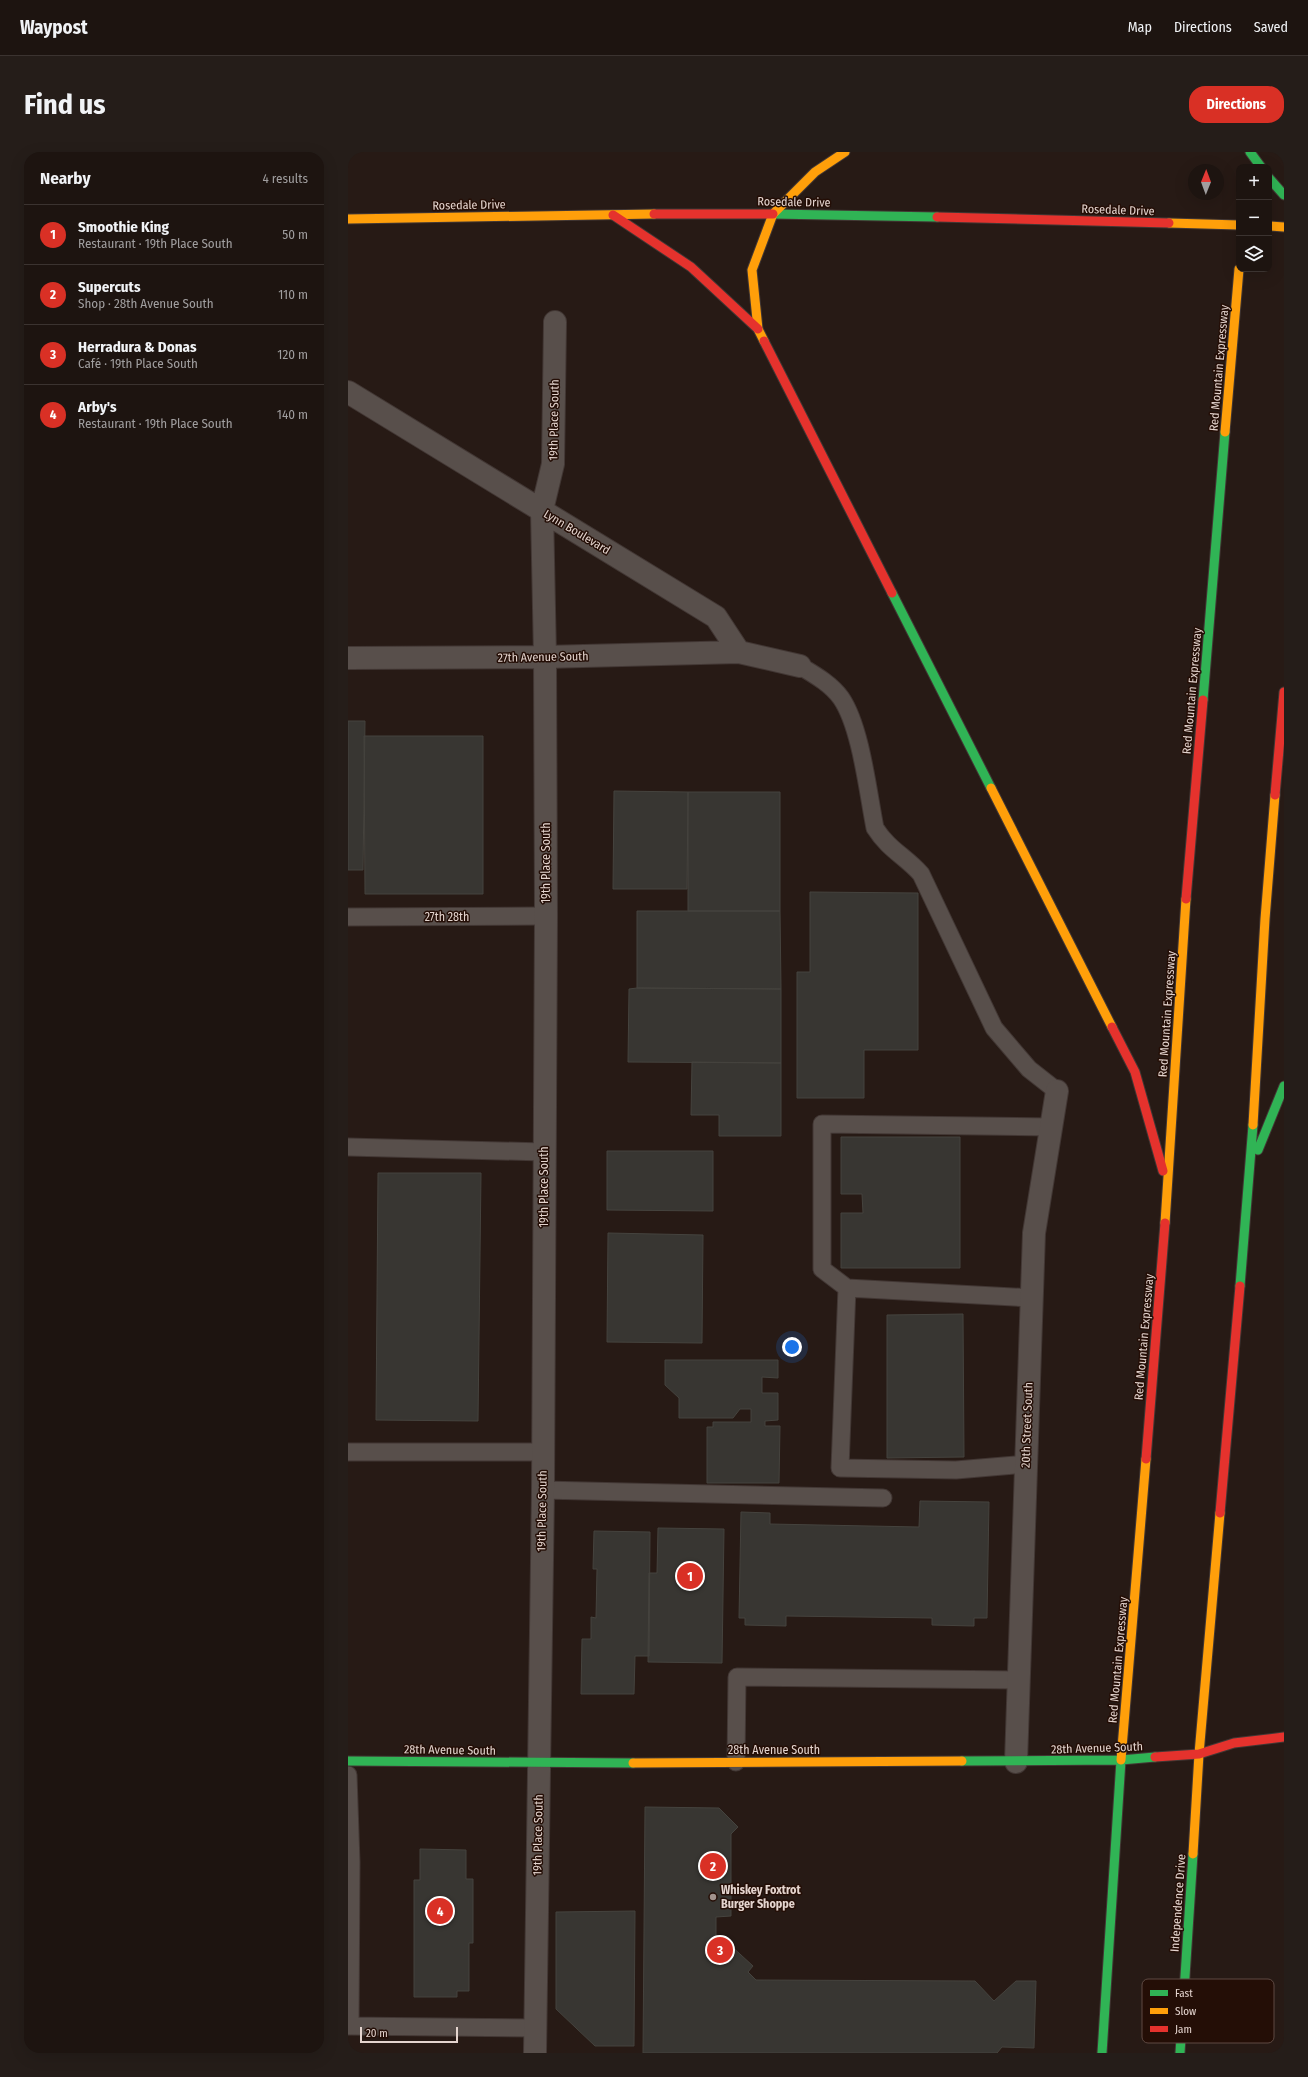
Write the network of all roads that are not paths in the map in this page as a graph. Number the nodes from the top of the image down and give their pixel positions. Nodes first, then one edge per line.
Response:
1 (845, 152) edge
2 (1249, 152) edge
3 (1247, 164) edge
4 (1259, 164) edge
5 (1272, 181) edge
6 (1284, 195) edge
7 (772, 214) junction
8 (613, 215) junction
9 (348, 219) edge
10 (1236, 225) edge
11 (1272, 226) edge
12 (1284, 227) edge
13 (1239, 272) edge
14 (555, 322) dead end
15 (758, 329) junction
16 (348, 392) edge
17 (542, 510) junction
18 (739, 652) junction
19 (545, 657) junction
20 (348, 658) edge
21 (800, 666) joint
22 (1284, 692) edge
23 (546, 916) junction
24 (348, 917) edge
25 (1284, 1086) edge
26 (1057, 1091) joint
27 (1051, 1127) junction
28 (348, 1147) edge
29 (544, 1152) junction
30 (1251, 1166) junction
31 (1168, 1188) junction
32 (847, 1288) junction
33 (1032, 1298) junction
34 (348, 1452) edge
35 (542, 1452) junction
36 (1026, 1464) junction
37 (543, 1490) junction
38 (883, 1498) dead end
39 (1018, 1680) junction
40 (1284, 1737) edge
41 (1199, 1754) junction
42 (1121, 1760) junction
43 (348, 1761) edge
44 (736, 1762) junction
45 (1016, 1762) junction
46 (539, 1763) junction
47 (348, 1775) edge
48 (350, 1862) edge
49 (1185, 1979) edge
50 (349, 2026) edge
51 (535, 2028) junction
52 (1181, 2043) edge
53 (535, 2053) edge
54 (1102, 2053) edge
55 (1180, 2053) edge

1 - 7 main road
2 - 3 main road
2 - 4 main road
5 - 6 main road
7 - 8 main road, Rosedale Drive
7 - 10 main road, Rosedale Drive
7 - 15 main road
8 - 9 main road, Rosedale Drive
8 - 15 main road
11 - 12 main road
13 - 31 main road, Red Mountain Expressway
14 - 17 street, 19th Place South
15 - 31 main road
16 - 17 street, Lynn Boulevard
17 - 18 street, Lynn Boulevard
17 - 19 street, 19th Place South
18 - 19 street, 27th Avenue South
18 - 21 street
19 - 20 street, 27th Avenue South
19 - 23 street, 19th Place South
21 - 26 lane
22 - 30 main road
23 - 24 lane, 27th 28th
23 - 29 street, 19th Place South
25 - 30 main road
26 - 27 street, 20th Street South
27 - 32 lane
27 - 33 street, 20th Street South
28 - 29 lane
29 - 35 street, 19th Place South
30 - 41 main road
31 - 42 main road, Red Mountain Expressway
32 - 33 lane
32 - 36 lane
33 - 36 street, 20th Street South
34 - 35 lane
35 - 37 street, 19th Place South
36 - 39 street, 20th Street South
37 - 38 lane
37 - 46 street, 19th Place South
39 - 44 lane
39 - 45 street, 20th Street South
40 - 41 main road, 28th Avenue South
41 - 42 main road, 28th Avenue South
41 - 49 main road, Independence Drive
42 - 45 main road, 28th Avenue South
42 - 54 main road
43 - 46 main road, 28th Avenue South
44 - 45 main road, 28th Avenue South
44 - 46 main road, 28th Avenue South
46 - 51 street, 19th Place South
47 - 48 lane
48 - 50 lane
50 - 51 lane
51 - 53 street, 19th Place South
52 - 55 main road, Independence Drive

